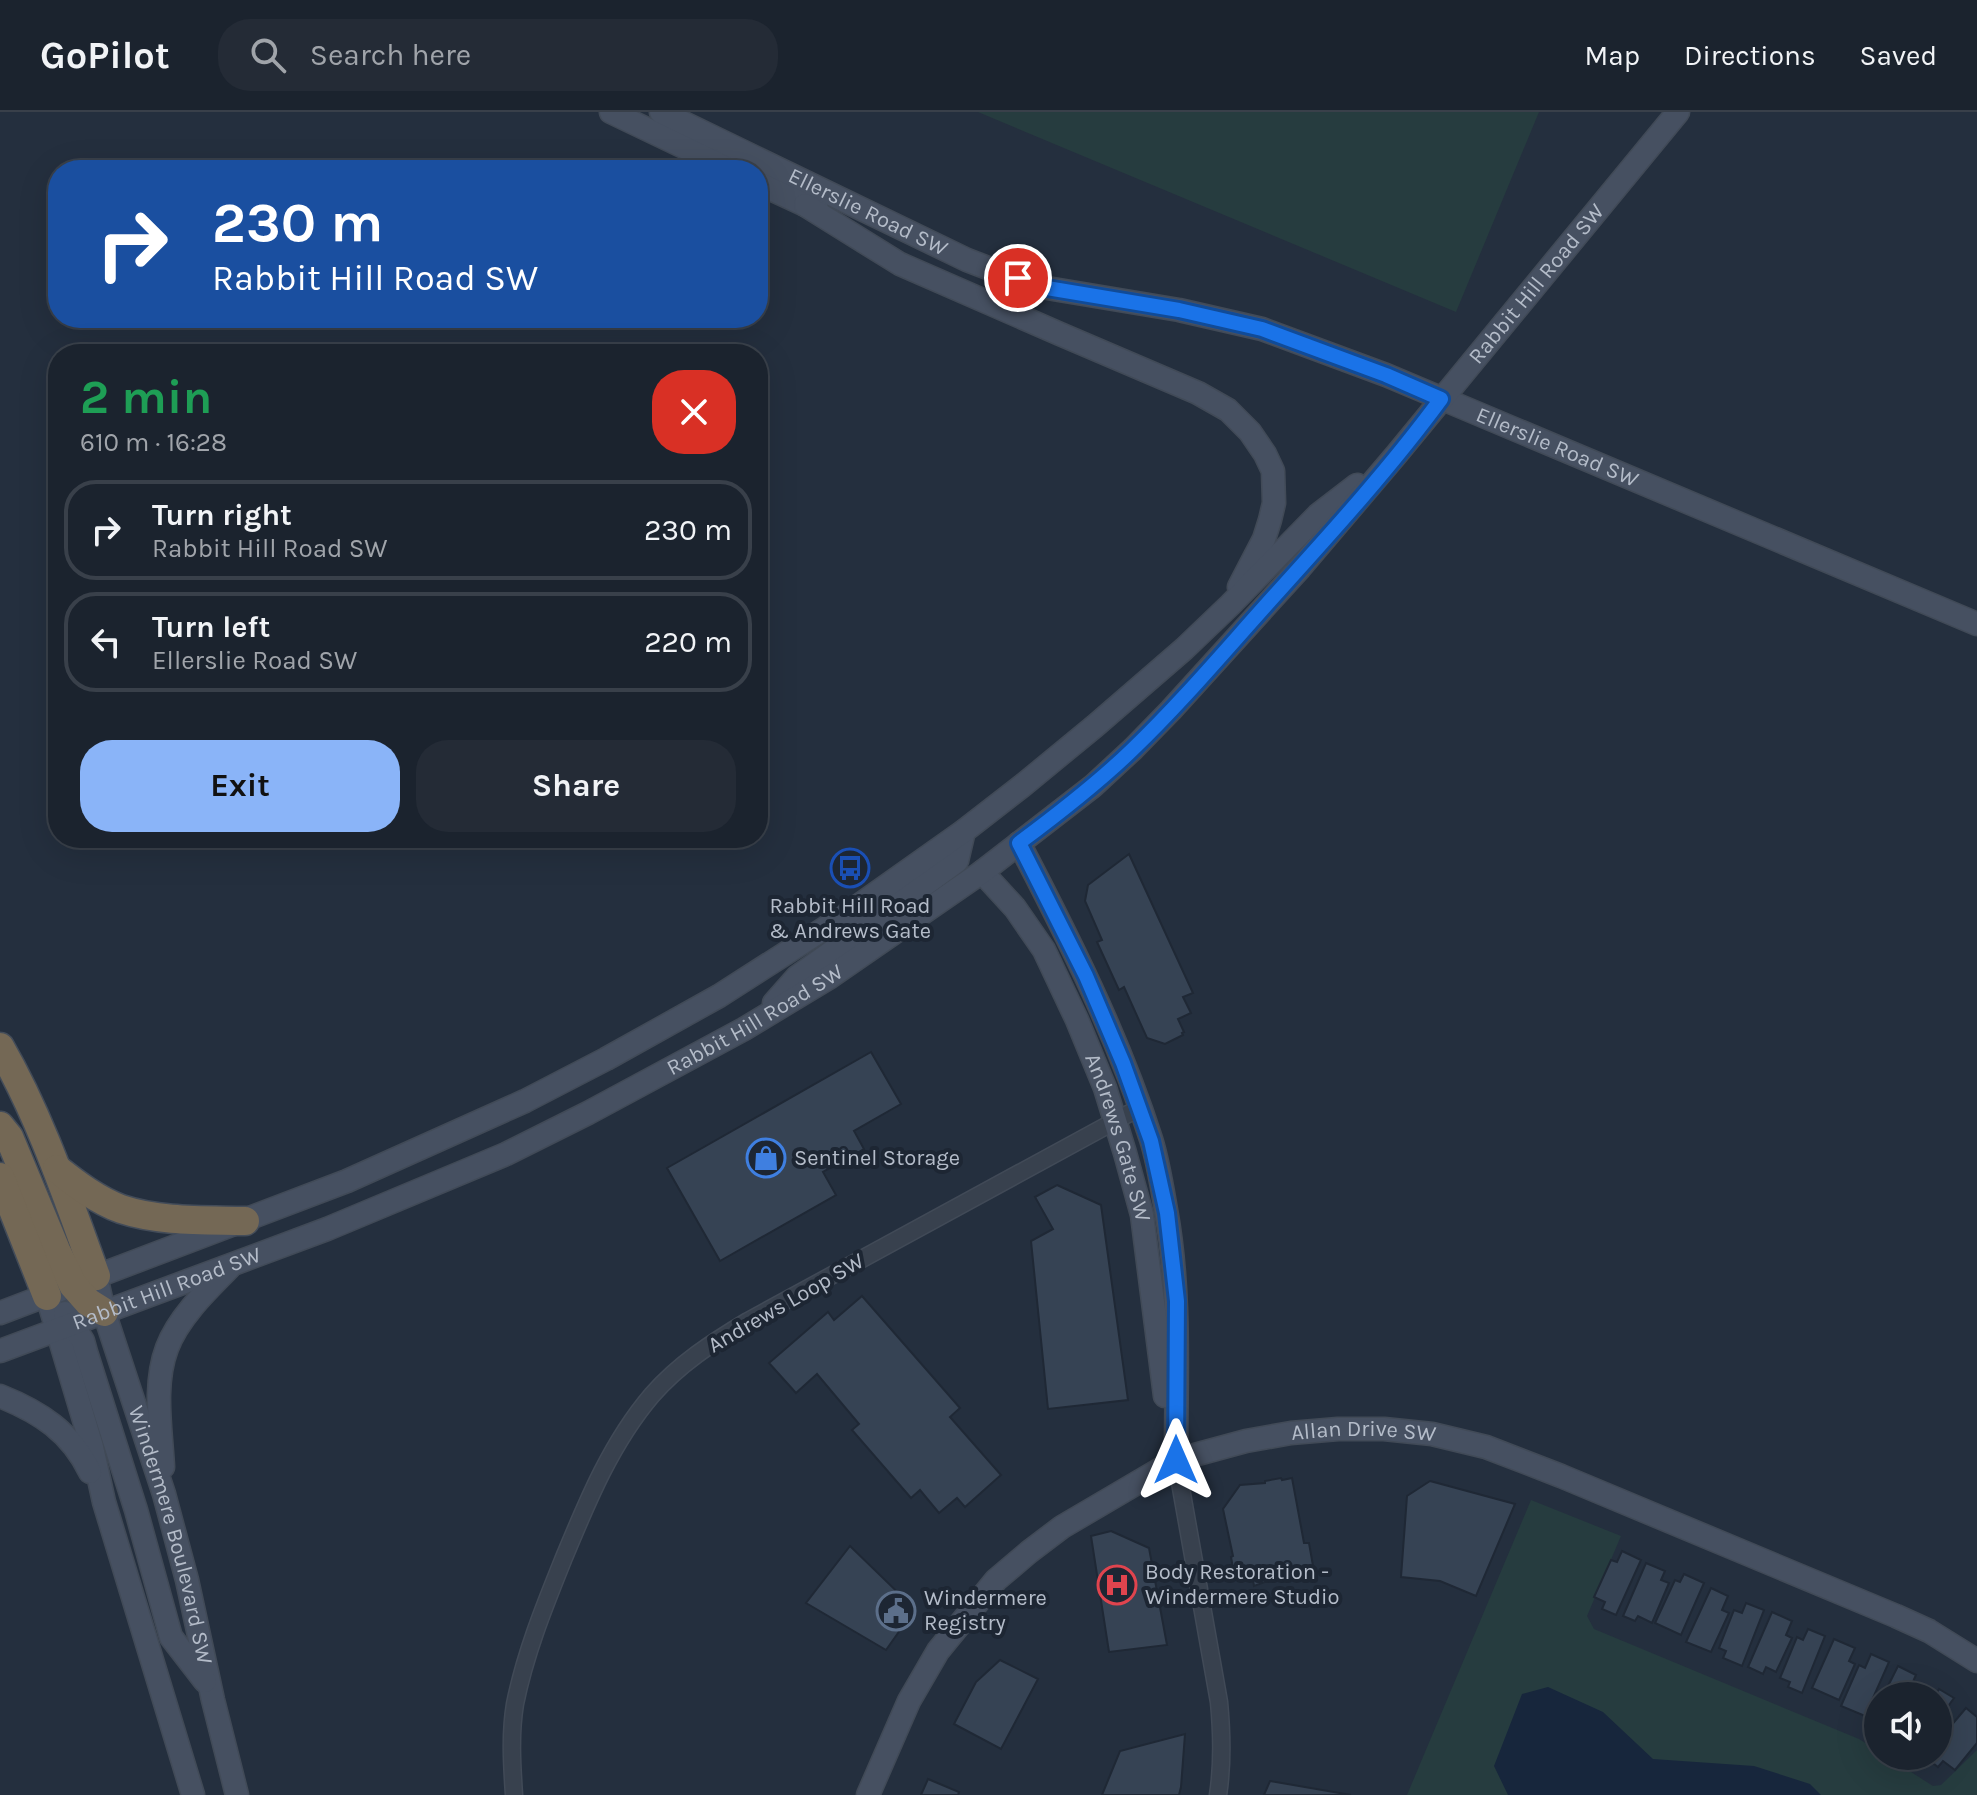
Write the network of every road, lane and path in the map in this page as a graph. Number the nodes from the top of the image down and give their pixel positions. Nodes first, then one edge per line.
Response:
1 (611, 112) edge
2 (661, 112) edge
3 (1678, 112) edge
4 (711, 160) edge
5 (760, 160) edge
6 (768, 164) edge
7 (768, 188) edge
8 (805, 205) junction
9 (1035, 286) junction
10 (1441, 399) junction
11 (1396, 455) junction
12 (1230, 605) junction
13 (1977, 624) edge
14 (964, 831) junction
15 (1019, 843) junction
16 (982, 872) junction
17 (760, 1019) junction
18 (0, 1047) edge
19 (1139, 1108) junction
20 (1116, 1122) junction
21 (0, 1126) edge
22 (57, 1169) junction
23 (0, 1177) edge
24 (245, 1221) junction
25 (233, 1265) junction
26 (72, 1286) junction
27 (104, 1312) junction
28 (0, 1313) edge
29 (65, 1327) junction
30 (0, 1351) edge
31 (0, 1396) edge
32 (1176, 1460) junction
33 (164, 1494) junction
34 (104, 1502) junction
35 (1977, 1661) edge
36 (210, 1687) junction
37 (193, 1795) edge
38 (237, 1795) edge
39 (514, 1795) edge
40 (868, 1795) edge
41 (1218, 1795) edge

1 - 4 main road
2 - 5 main road, Ellerslie Road SW
3 - 10 main road, Rabbit Hill Road SW
6 - 9 main road, Ellerslie Road SW
7 - 8 main road, Ellerslie Road SW
8 - 9 main road, Ellerslie Road SW
8 - 12 main road
9 - 10 main road, Ellerslie Road SW
10 - 11 main road, Rabbit Hill Road SW
10 - 13 main road, Ellerslie Road SW
11 - 12 main road, Rabbit Hill Road SW
11 - 15 main road, Rabbit Hill Road SW
12 - 14 main road, Rabbit Hill Road SW
14 - 17 main road
14 - 24 main road, Rabbit Hill Road SW
15 - 16 main road, Rabbit Hill Road SW
15 - 19 main road, Andrews Gate SW
16 - 17 main road, Rabbit Hill Road SW
16 - 20 main road, Andrews Gate SW
17 - 25 main road, Rabbit Hill Road SW
18 - 22 highway
19 - 20 street, Andrews Loop SW
19 - 32 main road, Andrews Gate SW
20 - 32 main road, Andrews Gate SW
20 - 39 street, Andrews Loop SW
21 - 26 highway
22 - 24 highway
22 - 26 highway
23 - 26 highway
24 - 26 main road, Rabbit Hill Road SW
25 - 27 main road, Rabbit Hill Road SW
25 - 33 main road
26 - 27 highway
26 - 28 main road, Rabbit Hill Road SW
26 - 29 main road
27 - 29 main road, Rabbit Hill Road SW
27 - 33 main road, Windermere Boulevard SW
29 - 30 main road, Rabbit Hill Road SW
29 - 34 main road
29 - 36 main road
31 - 34 main road
32 - 35 main road, Allan Drive SW
32 - 40 main road, Allan Drive SW
32 - 41 street
33 - 36 main road, Windermere Boulevard SW
34 - 37 main road
36 - 38 main road, Windermere Boulevard SW

